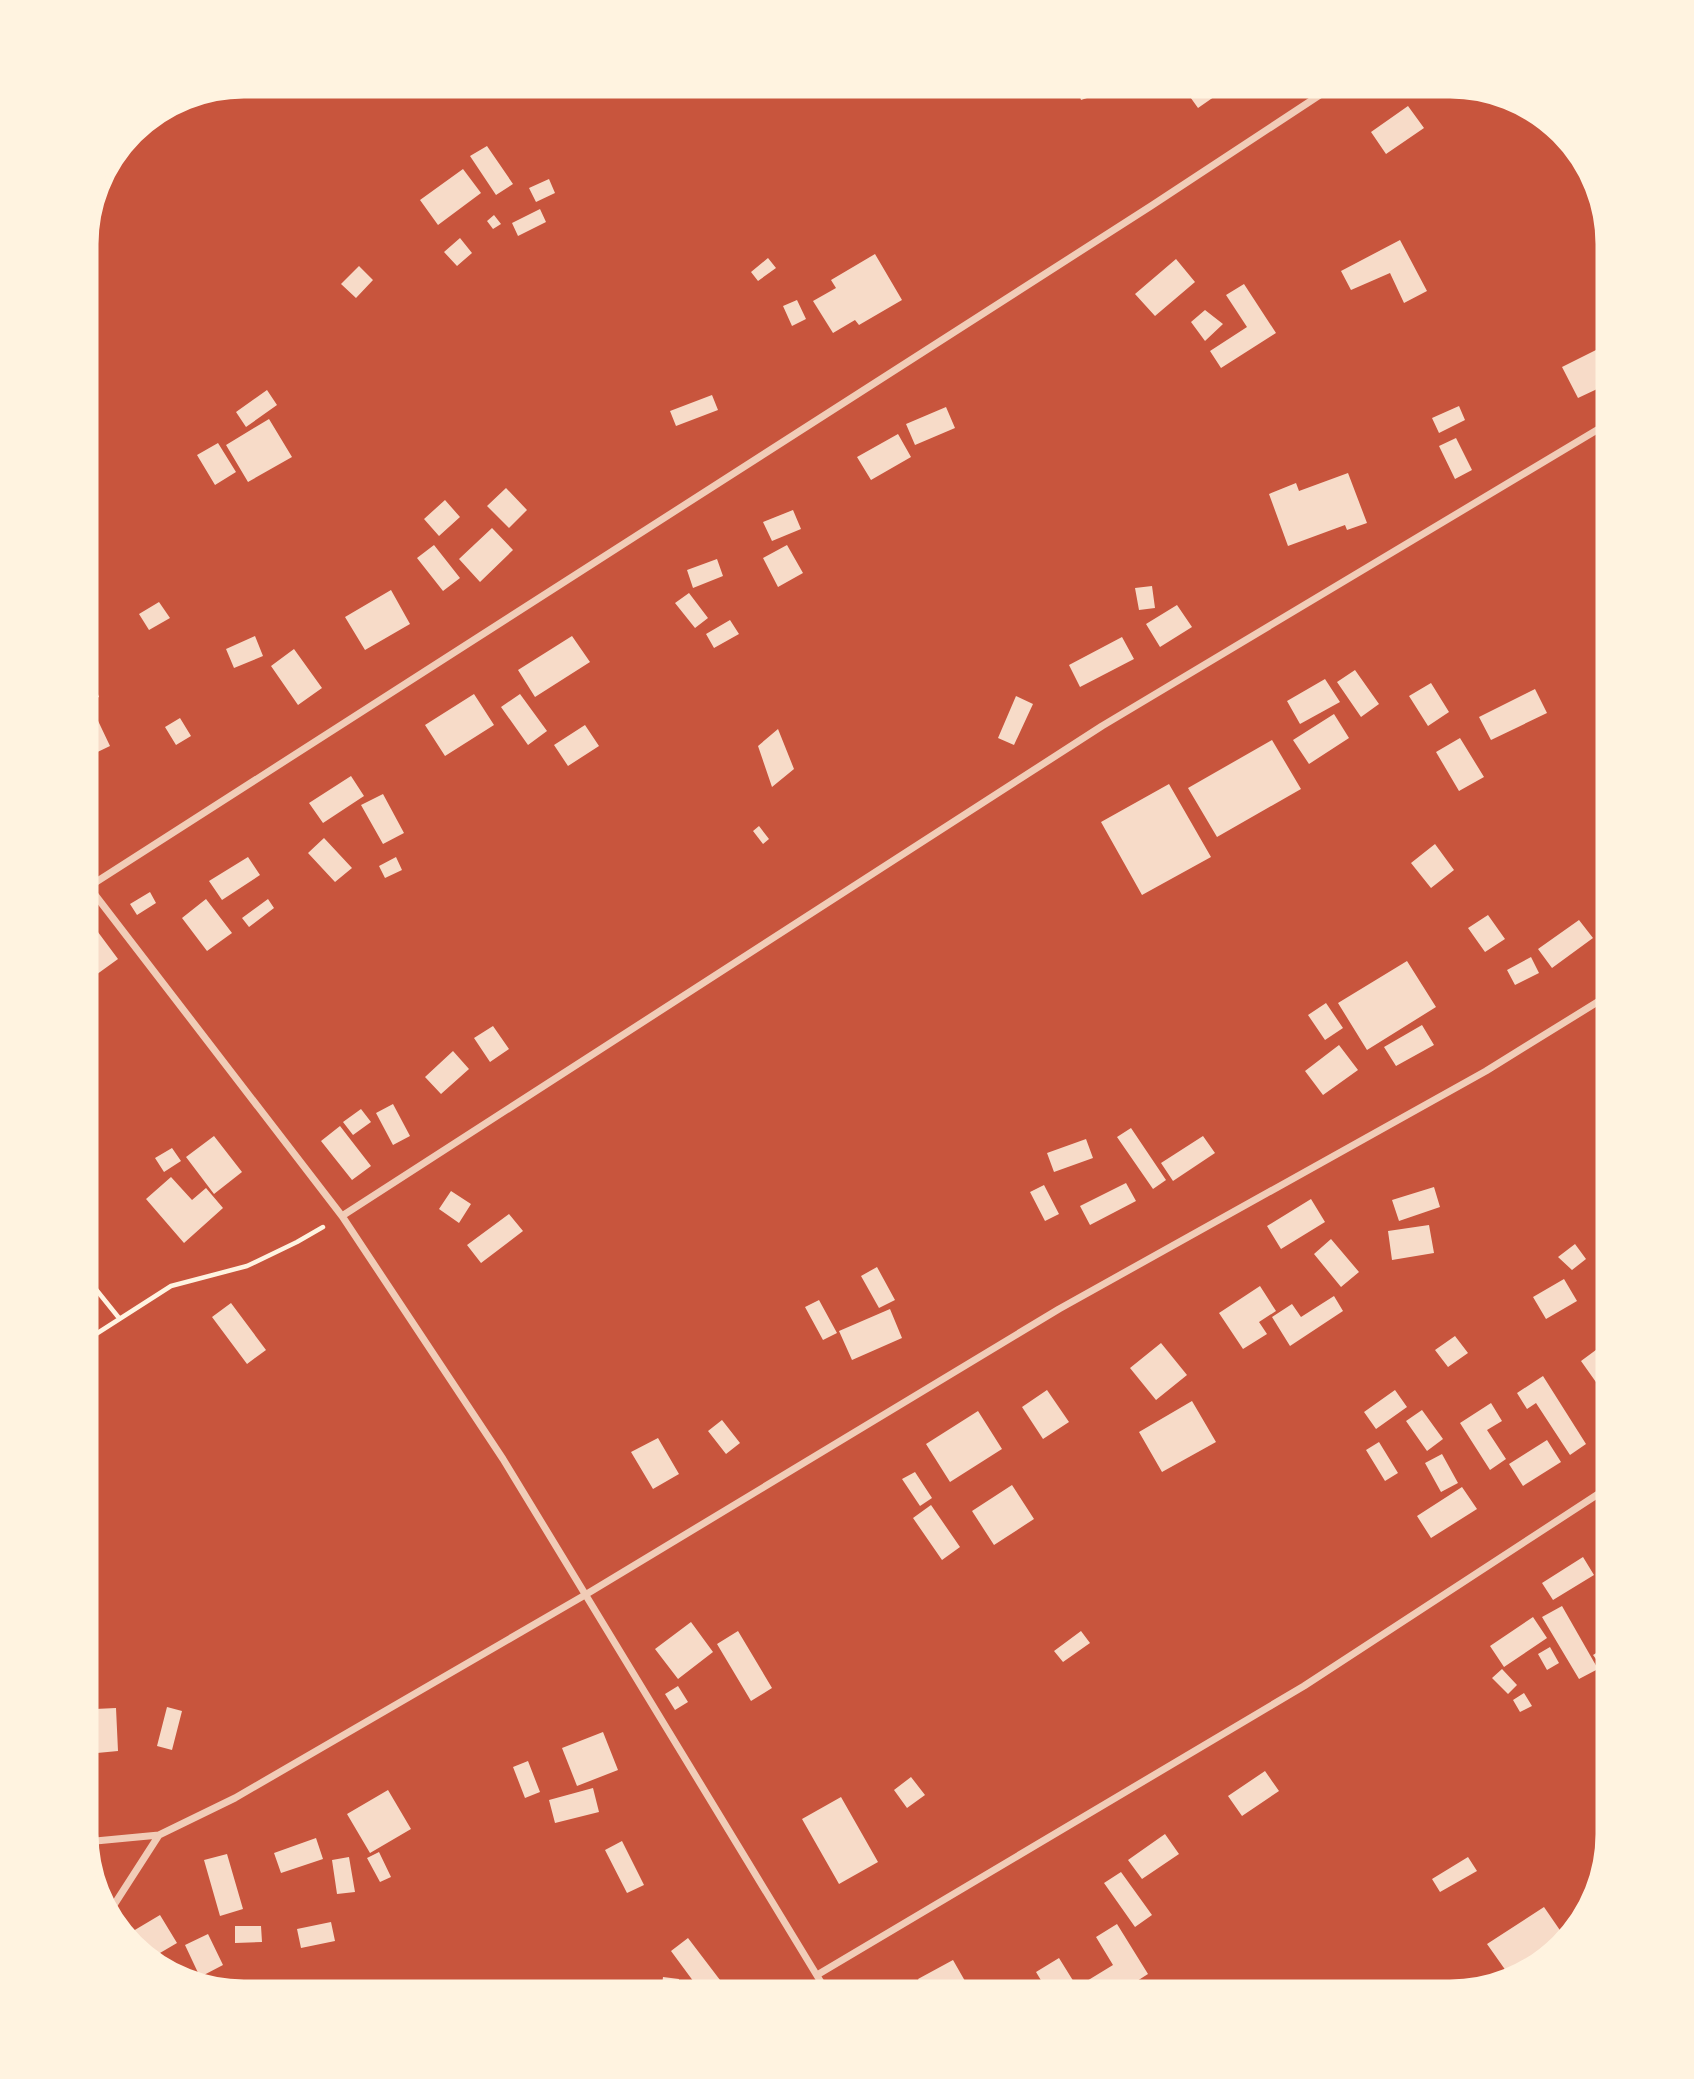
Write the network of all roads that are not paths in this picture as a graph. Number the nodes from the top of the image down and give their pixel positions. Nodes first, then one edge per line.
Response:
1 (1320, 95) edge
2 (1600, 428) edge
3 (95, 883) edge
4 (95, 900) edge
5 (1600, 1000) edge
6 (342, 1216) junction
7 (1600, 1493) edge
8 (585, 1595) junction
9 (159, 1835) junction
10 (95, 1841) edge
11 (113, 1906) edge
12 (817, 1975) junction
13 (822, 1984) edge

1 - 3 street
2 - 6 street
4 - 6 street
5 - 8 street
6 - 8 street
7 - 12 street
8 - 9 street
8 - 12 street
9 - 10 street
9 - 11 street
12 - 13 street

